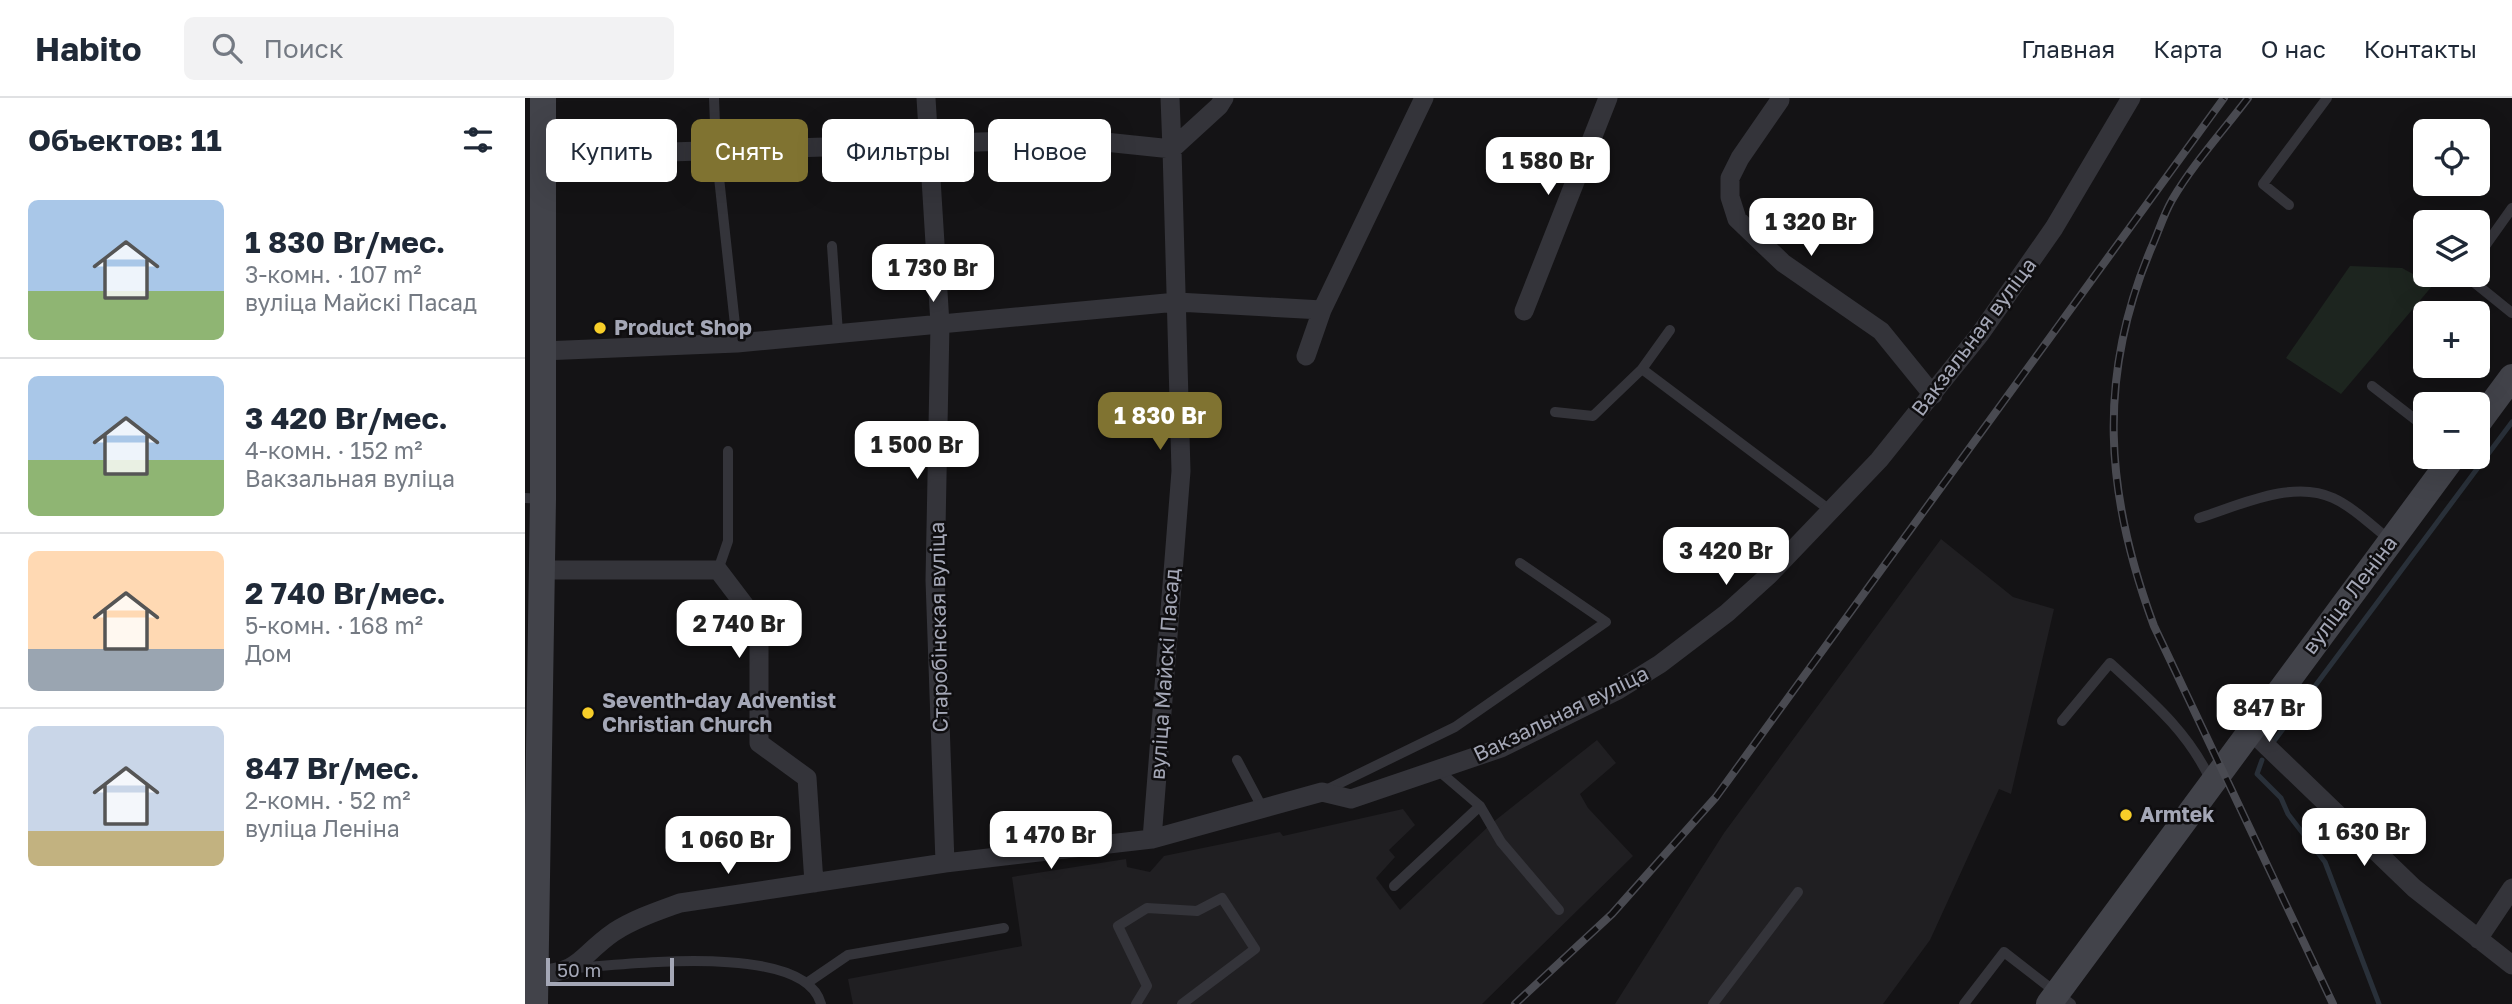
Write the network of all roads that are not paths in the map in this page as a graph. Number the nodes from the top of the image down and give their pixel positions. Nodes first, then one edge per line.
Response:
1 (543, 98) edge
2 (714, 98) edge
3 (926, 98) edge
4 (1170, 98) edge
5 (1224, 98) edge
6 (1424, 98) edge
7 (1608, 98) edge
8 (2131, 98) edge
9 (2327, 98) edge
10 (1780, 99) edge
11 (715, 119) edge
12 (927, 119) edge
13 (974, 141) edge
14 (1172, 149) junction
15 (691, 151) edge
16 (544, 156) junction
17 (719, 182) edge
18 (931, 182) edge
19 (2289, 205) dead end
20 (2512, 208) edge
21 (2490, 239) edge
22 (832, 246) dead end
23 (2480, 287) edge
24 (1177, 302) junction
25 (1322, 310) junction
26 (1524, 311) dead end
27 (2512, 313) edge
28 (940, 324) junction
29 (1669, 330) dead end
30 (838, 333) junction
31 (737, 343) junction
32 (542, 351) junction
33 (1306, 356) dead end
34 (1642, 369) junction
35 (2512, 377) edge
36 (2372, 386) dead end
37 (1933, 395) junction
38 (2490, 407) edge
39 (1555, 412) dead end
40 (2413, 418) edge
41 (728, 451) dead end
42 (2444, 469) edge
43 (534, 498) edge
44 (1831, 511) junction
45 (2199, 518) dead end
46 (2391, 540) junction
47 (539, 560) junction
48 (1520, 563) dead end
49 (718, 570) junction
50 (2062, 722) dead end
51 (2250, 730) junction
52 (1237, 760) dead end
53 (1440, 771) junction
54 (2212, 783) junction
55 (1322, 792) junction
56 (1480, 806) junction
57 (1262, 809) junction
58 (1152, 839) junction
59 (945, 863) junction
60 (814, 883) junction
61 (1394, 886) dead end
62 (2512, 888) edge
63 (1798, 891) dead end
64 (1559, 909) dead end
65 (1004, 928) dead end
66 (2478, 939) junction
67 (2512, 965) edge
68 (573, 968) junction
69 (530, 975) edge
70 (807, 984) junction
71 (2059, 1000) edge
72 (535, 1004) edge
73 (821, 1004) edge
74 (1136, 1004) edge
75 (1182, 1004) edge
76 (1713, 1004) edge
77 (1964, 1004) edge

1 - 16 main road
2 - 11 lane
3 - 12 street, Старобінская вуліца
4 - 14 street, вуліца Майскі Пасад
5 - 14 street
6 - 25 street
7 - 26 street
8 - 37 street, Вакзальная вуліца
9 - 19 lane
10 - 37 street
13 - 14 street
14 - 24 street, вуліца Майскі Пасад
15 - 16 street
16 - 32 main road
17 - 31 lane
18 - 28 street, Старобінская вуліца
20 - 21 lane
22 - 30 lane
23 - 27 lane
24 - 25 street
24 - 28 street
24 - 58 street, вуліца Майскі Пасад
25 - 33 street
28 - 30 street
28 - 59 street, Старобінская вуліца
29 - 34 lane
30 - 31 street
31 - 32 street
32 - 43 main road
34 - 39 lane
34 - 44 lane
35 - 38 main road
36 - 40 lane
37 - 44 street, Вакзальная вуліца
41 - 49 lane
42 - 46 main road, вуліца Леніна
43 - 47 main road
44 - 53 street, Вакзальная вуліца
45 - 46 lane
46 - 51 main road, вуліца Леніна
47 - 49 street
47 - 69 main road
48 - 55 lane
49 - 60 street
50 - 54 lane
51 - 54 main road, вуліца Леніна
51 - 66 street
52 - 57 lane
53 - 55 street, Вакзальная вуліца
53 - 56 lane
54 - 71 main road, вуліца Леніна
55 - 57 street, Вакзальная вуліца
56 - 61 lane
56 - 64 lane
57 - 58 street, Вакзальная вуліца
58 - 59 street
59 - 60 street
60 - 68 street
62 - 66 street
63 - 76 lane
65 - 70 lane
66 - 67 street
68 - 69 street
68 - 70 lane
69 - 72 main road
70 - 73 lane
71 - 77 lane
74 - 75 lane

